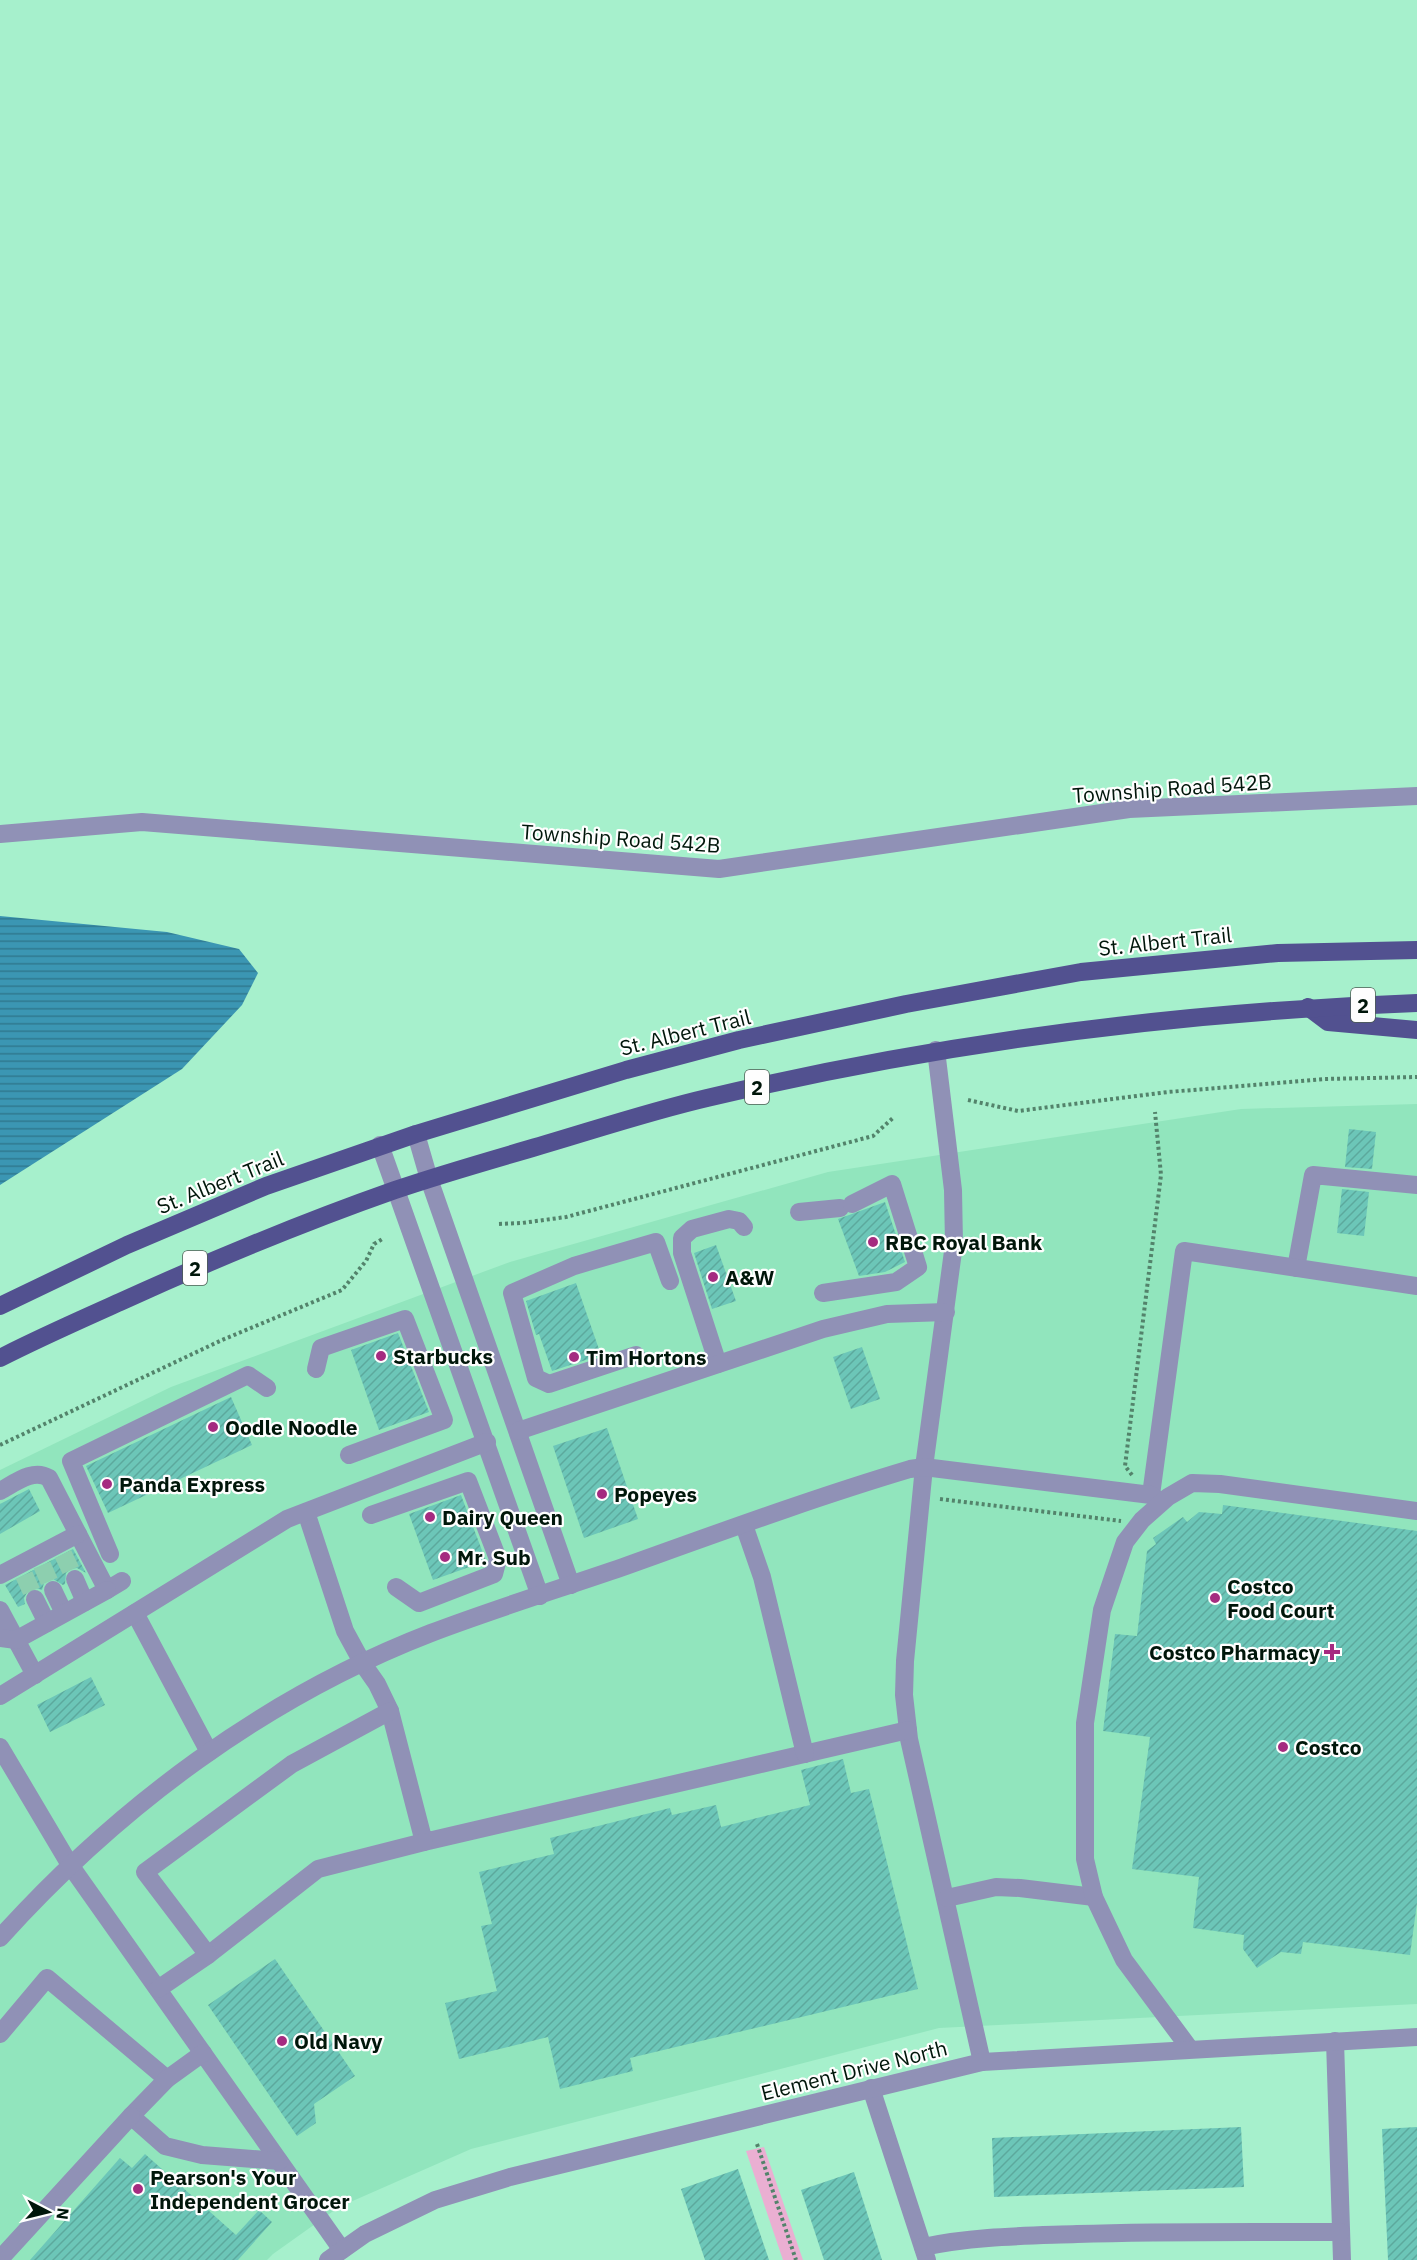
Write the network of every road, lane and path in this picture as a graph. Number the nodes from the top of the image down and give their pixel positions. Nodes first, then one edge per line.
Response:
1 (1417, 796) edge
2 (0, 834) edge
3 (1417, 950) edge
4 (1417, 1004) edge
5 (1308, 1007) junction
6 (1417, 1030) edge
7 (936, 1050) junction
8 (1417, 1077) edge
9 (968, 1100) dead end
10 (1155, 1112) dead end
11 (893, 1118) dead end
12 (416, 1134) junction
13 (380, 1145) junction
14 (429, 1179) junction
15 (1417, 1185) edge
16 (395, 1190) junction
17 (799, 1212) dead end
18 (499, 1224) dead end
19 (744, 1227) dead end
20 (384, 1238) dead end
21 (1296, 1268) junction
22 (670, 1281) dead end
23 (1417, 1286) edge
24 (823, 1293) dead end
25 (0, 1306) edge
26 (946, 1312) junction
27 (636, 1355) dead end
28 (0, 1358) edge
29 (718, 1364) junction
30 (316, 1370) dead end
31 (267, 1388) dead end
32 (518, 1431) junction
33 (487, 1442) junction
34 (0, 1445) edge
35 (349, 1455) dead end
36 (924, 1467) junction
37 (0, 1491) edge
38 (1153, 1497) junction
39 (940, 1499) dead end
40 (1417, 1511) edge
41 (306, 1512) junction
42 (371, 1515) dead end
43 (1140, 1523) junction
44 (744, 1525) junction
45 (78, 1534) junction
46 (110, 1554) dead end
47 (0, 1575) edge
48 (75, 1579) tunnel mouth
49 (571, 1585) junction
50 (396, 1587) dead end
51 (53, 1590) tunnel mouth
52 (540, 1596) junction
53 (35, 1599) tunnel mouth
54 (86, 1602) junction
55 (0, 1610) edge
56 (64, 1613) junction
57 (135, 1613) junction
58 (47, 1623) junction
59 (8, 1639) edge
60 (363, 1664) junction
61 (35, 1675) junction
62 (0, 1696) edge
63 (390, 1711) junction
64 (908, 1730) junction
65 (0, 1747) edge
66 (209, 1752) junction
67 (805, 1754) junction
68 (424, 1842) junction
69 (70, 1865) junction
70 (1094, 1898) junction
71 (947, 1899) junction
72 (0, 1938) edge
73 (208, 1955) junction
74 (158, 1989) junction
75 (0, 2034) edge
76 (1417, 2037) edge
77 (1335, 2041) junction
78 (1190, 2049) junction
79 (203, 2053) junction
80 (982, 2062) junction
81 (167, 2079) junction
82 (870, 2088) junction
83 (130, 2116) junction
84 (757, 2144) dead end
85 (279, 2161) junction
86 (1341, 2232) junction
87 (2, 2252) edge
88 (925, 2254) edge
89 (335, 2255) edge
90 (796, 2260) edge
91 (1342, 2260) edge

1 - 2 street, Township Road 542B
3 - 12 main road, St. Albert Trail / 2
4 - 5 main road, 2
5 - 6 main road
5 - 7 main road, 2
7 - 14 main road, 2
7 - 26 street
8 - 9 path
10 - 38 path
11 - 18 path
12 - 13 main road, St. Albert Trail / 2
12 - 14 street
13 - 16 street
13 - 25 main road, St. Albert Trail / 2
14 - 16 main road, 2
14 - 32 street
15 - 21 street
16 - 28 main road, 2
16 - 33 street
17 - 24 street
19 - 29 street
20 - 34 path
21 - 23 street
21 - 38 street
22 - 27 street
26 - 29 street
26 - 36 street
29 - 32 street
30 - 35 street
31 - 46 street
32 - 49 street
33 - 41 street
33 - 52 street
36 - 38 street
36 - 44 street
36 - 64 street
37 - 45 street
38 - 40 street
38 - 43 street
39 - 43 path
41 - 57 street
41 - 60 street
42 - 50 street
43 - 70 street
44 - 49 street
44 - 67 street
45 - 47 street
45 - 54 street
48 - 54 street
49 - 52 street
51 - 56 street
52 - 60 street
53 - 58 street
54 - 56 street
55 - 59 street
56 - 58 street
57 - 61 street
57 - 66 street
58 - 59 street
59 - 61 street
60 - 63 street
60 - 66 street
61 - 62 street
63 - 68 street
63 - 73 street
64 - 67 street
64 - 71 street
65 - 69 street
66 - 69 street
67 - 68 street
68 - 73 street
69 - 72 street
69 - 74 street
70 - 71 street
70 - 78 street
71 - 80 street
73 - 74 street
74 - 79 street
75 - 81 street
76 - 77 street, Element Drive North
77 - 78 street, Element Drive North
77 - 86 street
78 - 80 street, Element Drive North
79 - 81 street
79 - 85 street
80 - 82 street, Element Drive North
81 - 83 street
82 - 88 street
82 - 89 street, Element Drive North
83 - 85 street
83 - 87 street
84 - 90 path
85 - 89 street
86 - 88 street
86 - 91 street

